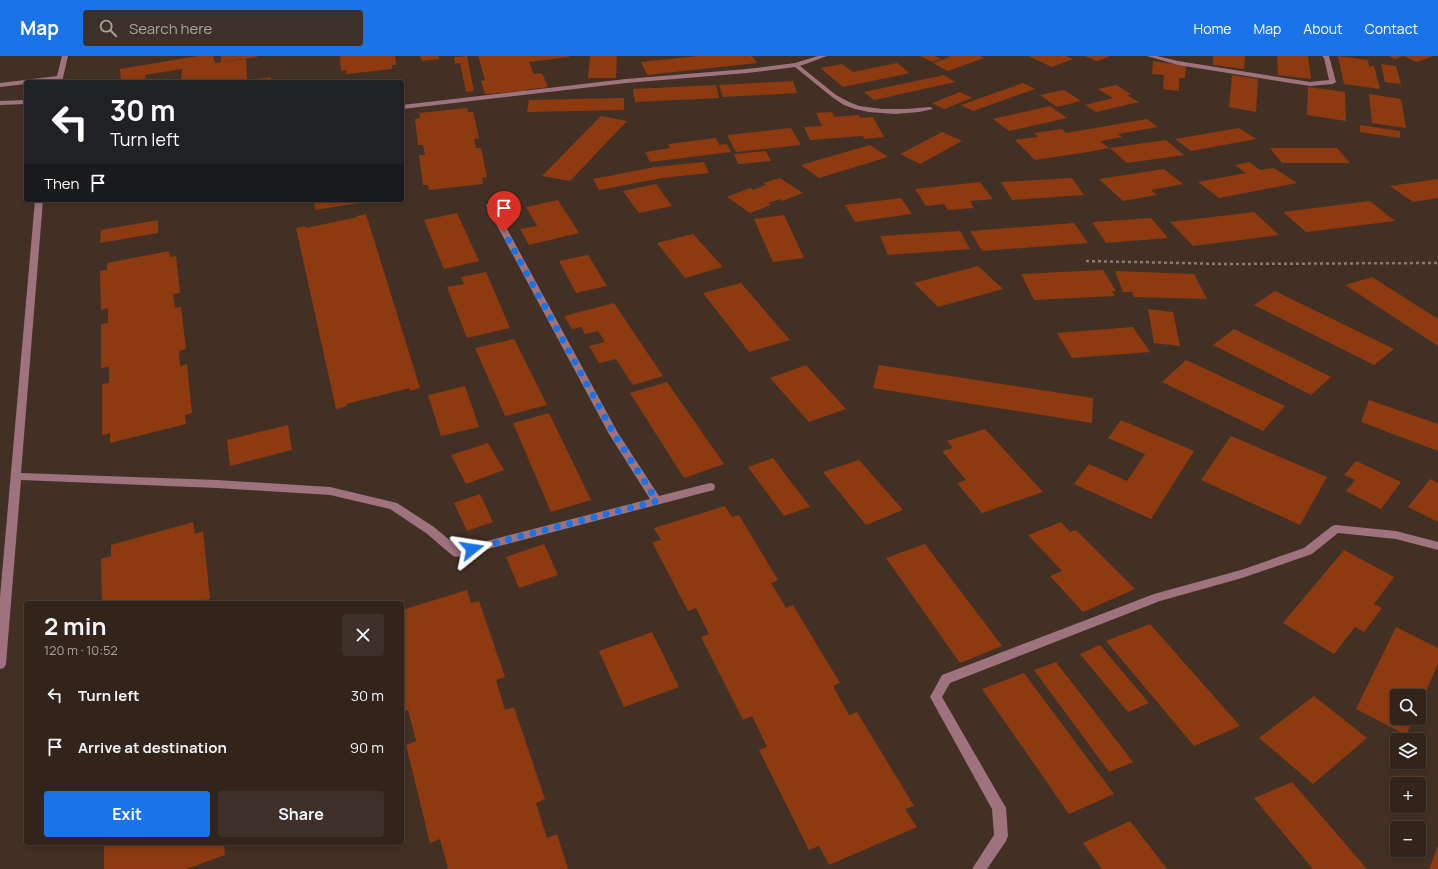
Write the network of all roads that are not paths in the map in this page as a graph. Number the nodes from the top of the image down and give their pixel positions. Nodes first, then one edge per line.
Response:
1 (65, 56) edge
2 (824, 56) edge
3 (1150, 56) edge
4 (1324, 56) edge
5 (796, 66) junction
6 (60, 80) edge
7 (24, 82) edge
8 (0, 85) edge
9 (24, 102) edge
10 (0, 103) edge
11 (404, 107) edge
12 (930, 109) dead end
13 (39, 202) edge
14 (490, 205) dead end
15 (16, 476) junction
16 (710, 487) dead end
17 (657, 501) junction
18 (1438, 546) edge
19 (0, 664) edge
20 (979, 869) edge

1 - 6 street
2 - 5 street
3 - 4 street
5 - 11 street
5 - 12 street
7 - 8 street
9 - 10 street
13 - 15 street
14 - 17 street
15 - 17 street
15 - 19 street
16 - 17 street
18 - 20 street

